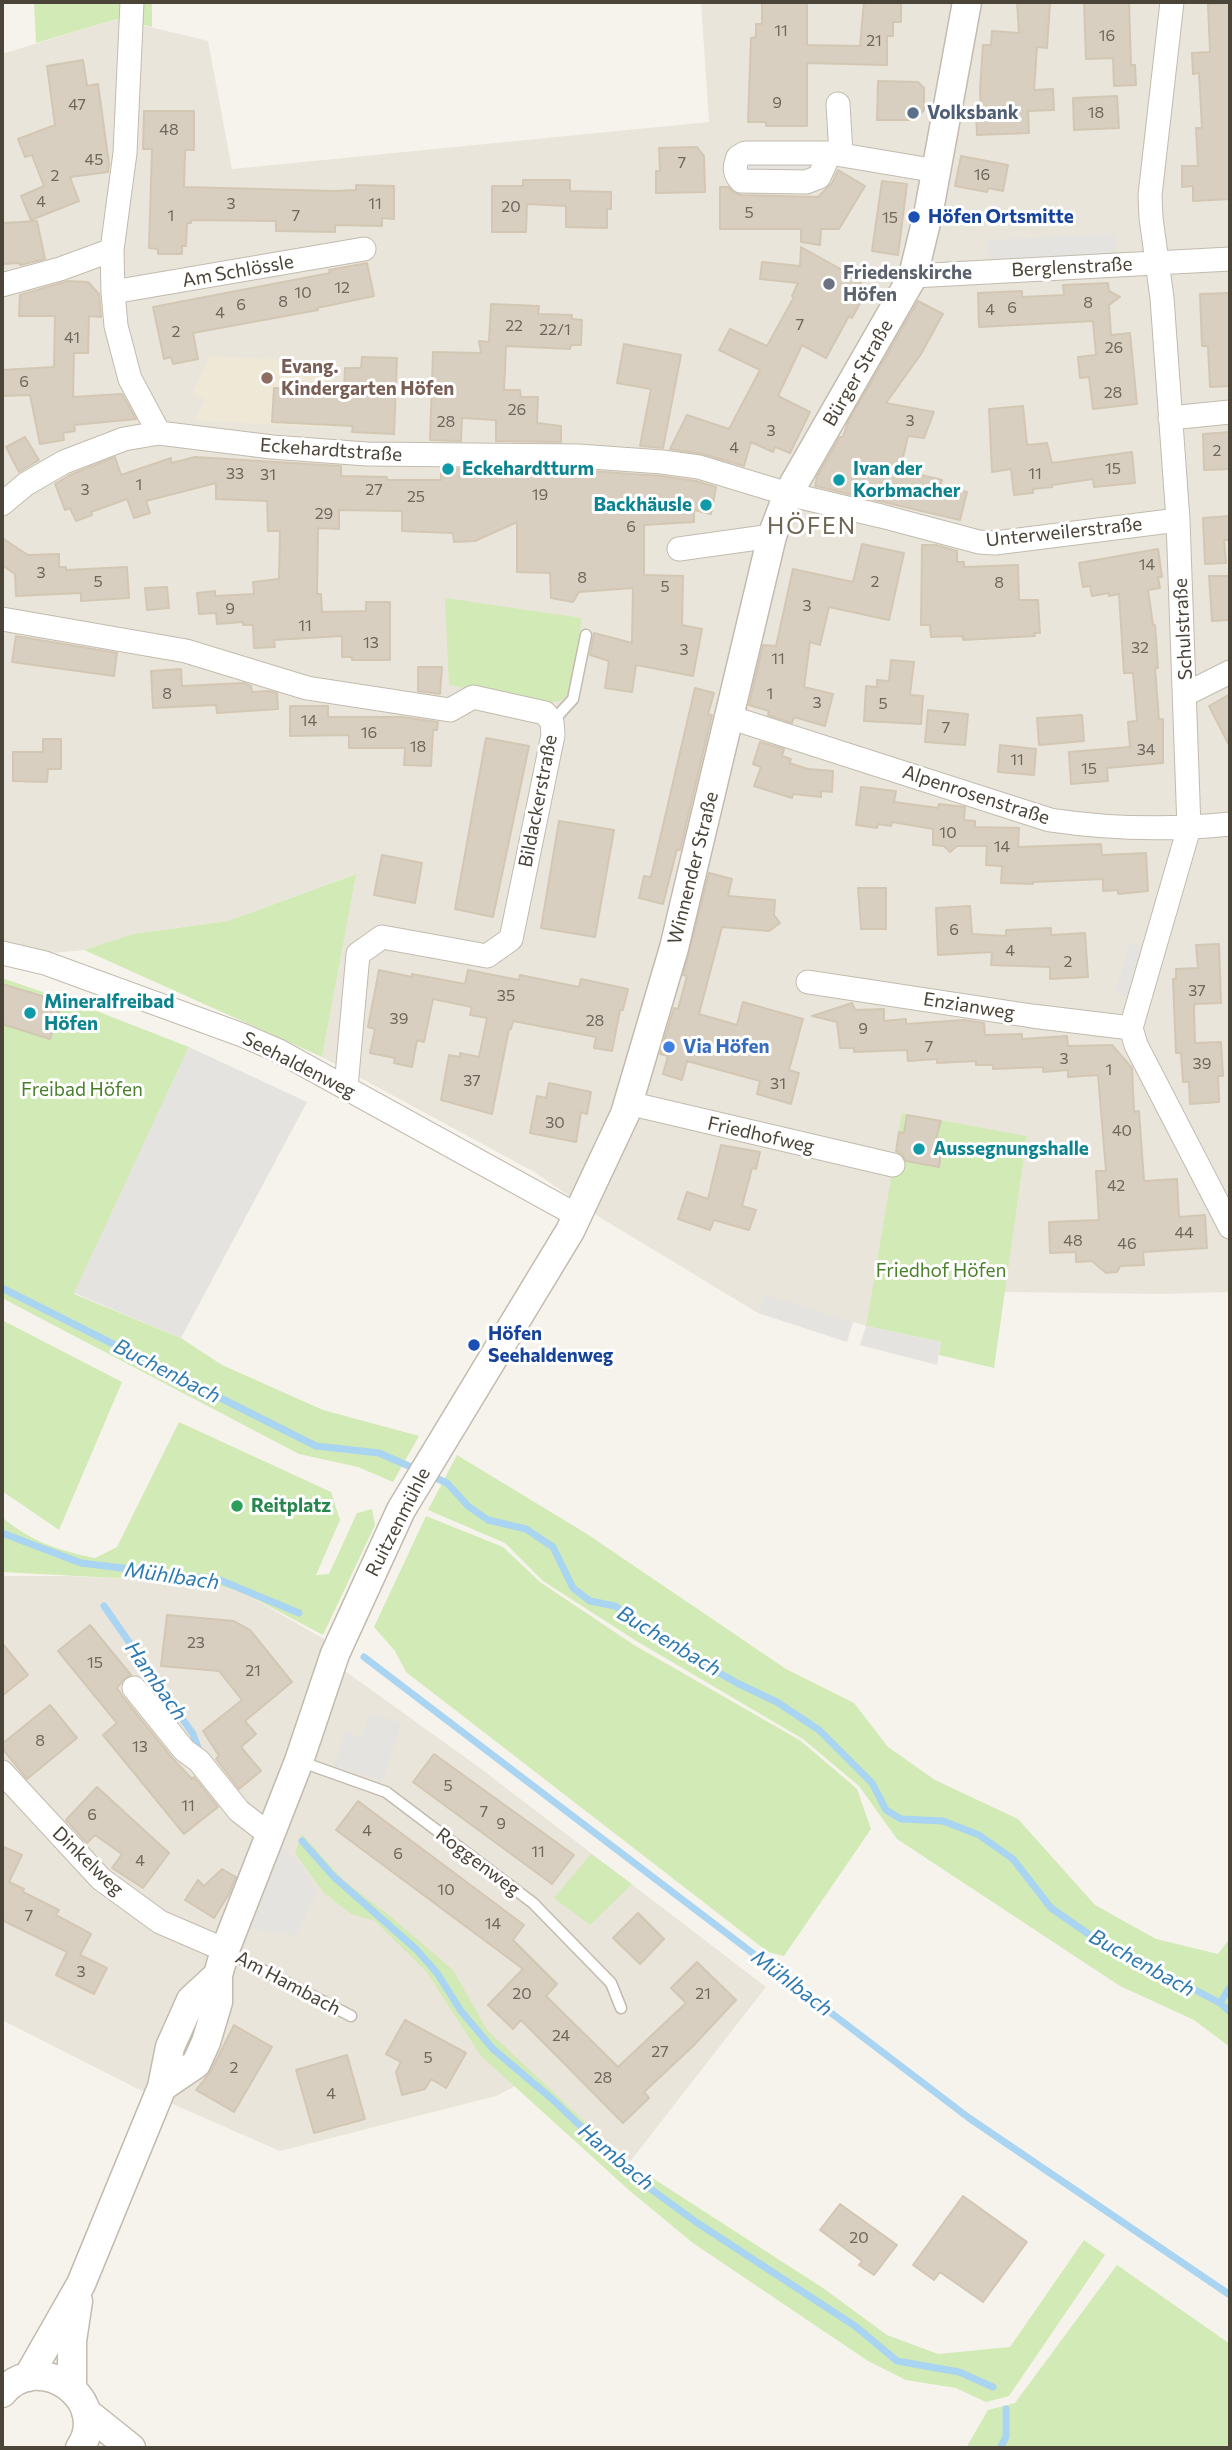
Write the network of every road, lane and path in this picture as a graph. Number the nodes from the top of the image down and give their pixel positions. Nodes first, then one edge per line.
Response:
1 (132, 2) edge
2 (967, 2) edge
3 (1172, 2) edge
4 (838, 104) dead end
5 (937, 171) junction
6 (364, 249) dead end
7 (112, 250) junction
8 (1230, 259) edge
9 (1156, 262) junction
10 (913, 276) junction
11 (2, 285) edge
12 (113, 292) junction
13 (1230, 412) edge
14 (1170, 418) junction
15 (159, 433) junction
16 (788, 494) junction
17 (2, 504) edge
18 (1178, 520) junction
19 (772, 536) junction
20 (679, 549) dead end
21 (2, 619) edge
22 (586, 635) dead end
23 (1230, 672) edge
24 (1186, 694) junction
25 (729, 717) junction
26 (552, 722) junction
27 (1230, 824) edge
28 (1189, 828) junction
29 (2, 953) edge
30 (808, 982) dead end
31 (1131, 1028) junction
32 (346, 1087) junction
33 (628, 1103) junction
34 (893, 1166) dead end
35 (574, 1224) junction
36 (1230, 1227) edge
37 (134, 1688) dead end
38 (299, 1760) junction
39 (2, 1772) edge
40 (270, 1835) junction
41 (222, 1963) junction
42 (621, 2008) dead end
43 (351, 2016) dead end
44 (81, 2284) junction
45 (9, 2387) edge
46 (79, 2400) junction
47 (80, 2448) edge
48 (131, 2448) edge

1 - 7 street
2 - 5 street, Bürger Straße
3 - 9 street, Schulstraße
4 - 5 street
5 - 10 street, Bürger Straße
6 - 12 street, Am Schlössle
7 - 11 street
7 - 12 street
8 - 9 street, Berglenstraße
9 - 10 street, Berglenstraße
9 - 14 street, Schulstraße
10 - 16 street, Bürger Straße
12 - 15 street
13 - 14 street
14 - 18 street, Schulstraße
15 - 16 street, Eckehardtstraße
15 - 17 street, Eckehardtstraße
16 - 18 street, Unterweilerstraße
16 - 19 street, Winnender Straße
18 - 24 street, Schulstraße
19 - 20 street
19 - 25 street, Winnender Straße
21 - 26 street, Bildackerstraße
22 - 26 lane
23 - 24 street
24 - 28 street, Schulstraße
25 - 28 street, Alpenrosenstraße
25 - 33 street, Winnender Straße
26 - 32 street, Bildackerstraße
27 - 28 street, Alpenrosenstraße
28 - 31 street, Schulstraße
29 - 32 street, Seehaldenweg
30 - 31 street, Enzianweg
31 - 36 street
32 - 35 street, Seehaldenweg
33 - 34 street, Friedhofweg
33 - 35 street, Winnender Straße
35 - 38 street, Ruitzenmühle
37 - 40 street
38 - 40 street, Ruitzenmühle
38 - 42 lane, Roggenweg
39 - 41 street, Dinkelweg
40 - 41 street, Ruitzenmühle
41 - 43 lane, Am Hambach
41 - 44 street, Ruitzenmühle
44 - 45 street
44 - 46 street
45 - 46 street
46 - 47 street
46 - 48 street

